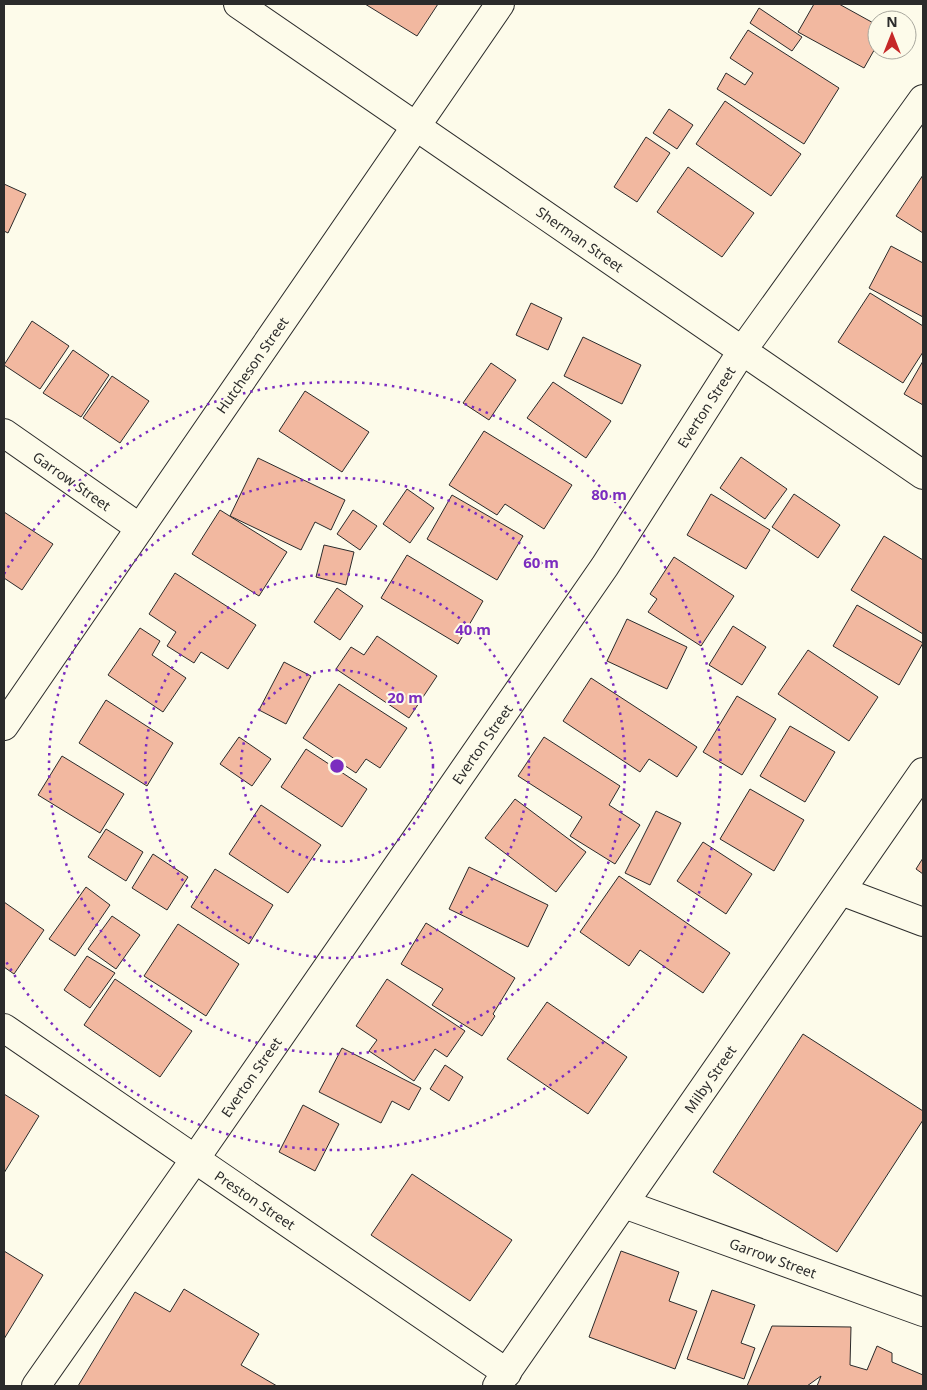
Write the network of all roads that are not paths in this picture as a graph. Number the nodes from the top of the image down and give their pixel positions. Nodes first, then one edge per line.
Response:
1 (238, 4) edge
2 (500, 4) edge
3 (923, 99) edge
4 (416, 126) junction
5 (742, 351) junction
6 (4, 433) edge
7 (923, 475) edge
8 (140, 528) junction
9 (4, 726) edge
10 (923, 772) edge
11 (841, 891) junction
12 (923, 922) edge
13 (4, 1028) edge
14 (195, 1159) junction
15 (624, 1204) junction
16 (923, 1312) edge
17 (502, 1380) edge
18 (36, 1386) edge

1 - 4 street, Sherman Street
2 - 4 street, Hutcheson Street
3 - 5 street, Everton Street
4 - 5 street, Sherman Street
4 - 8 street, Hutcheson Street
5 - 7 street, Sherman Street
5 - 14 street, Everton Street
6 - 8 street, Garrow Street
8 - 9 street, Hutcheson Street
10 - 11 street, Milby Street
11 - 12 street
11 - 15 street, Milby Street
13 - 14 street, Preston Street
14 - 17 street, Preston Street
14 - 18 street, Everton Street
15 - 16 street, Garrow Street
15 - 17 street, Milby Street

